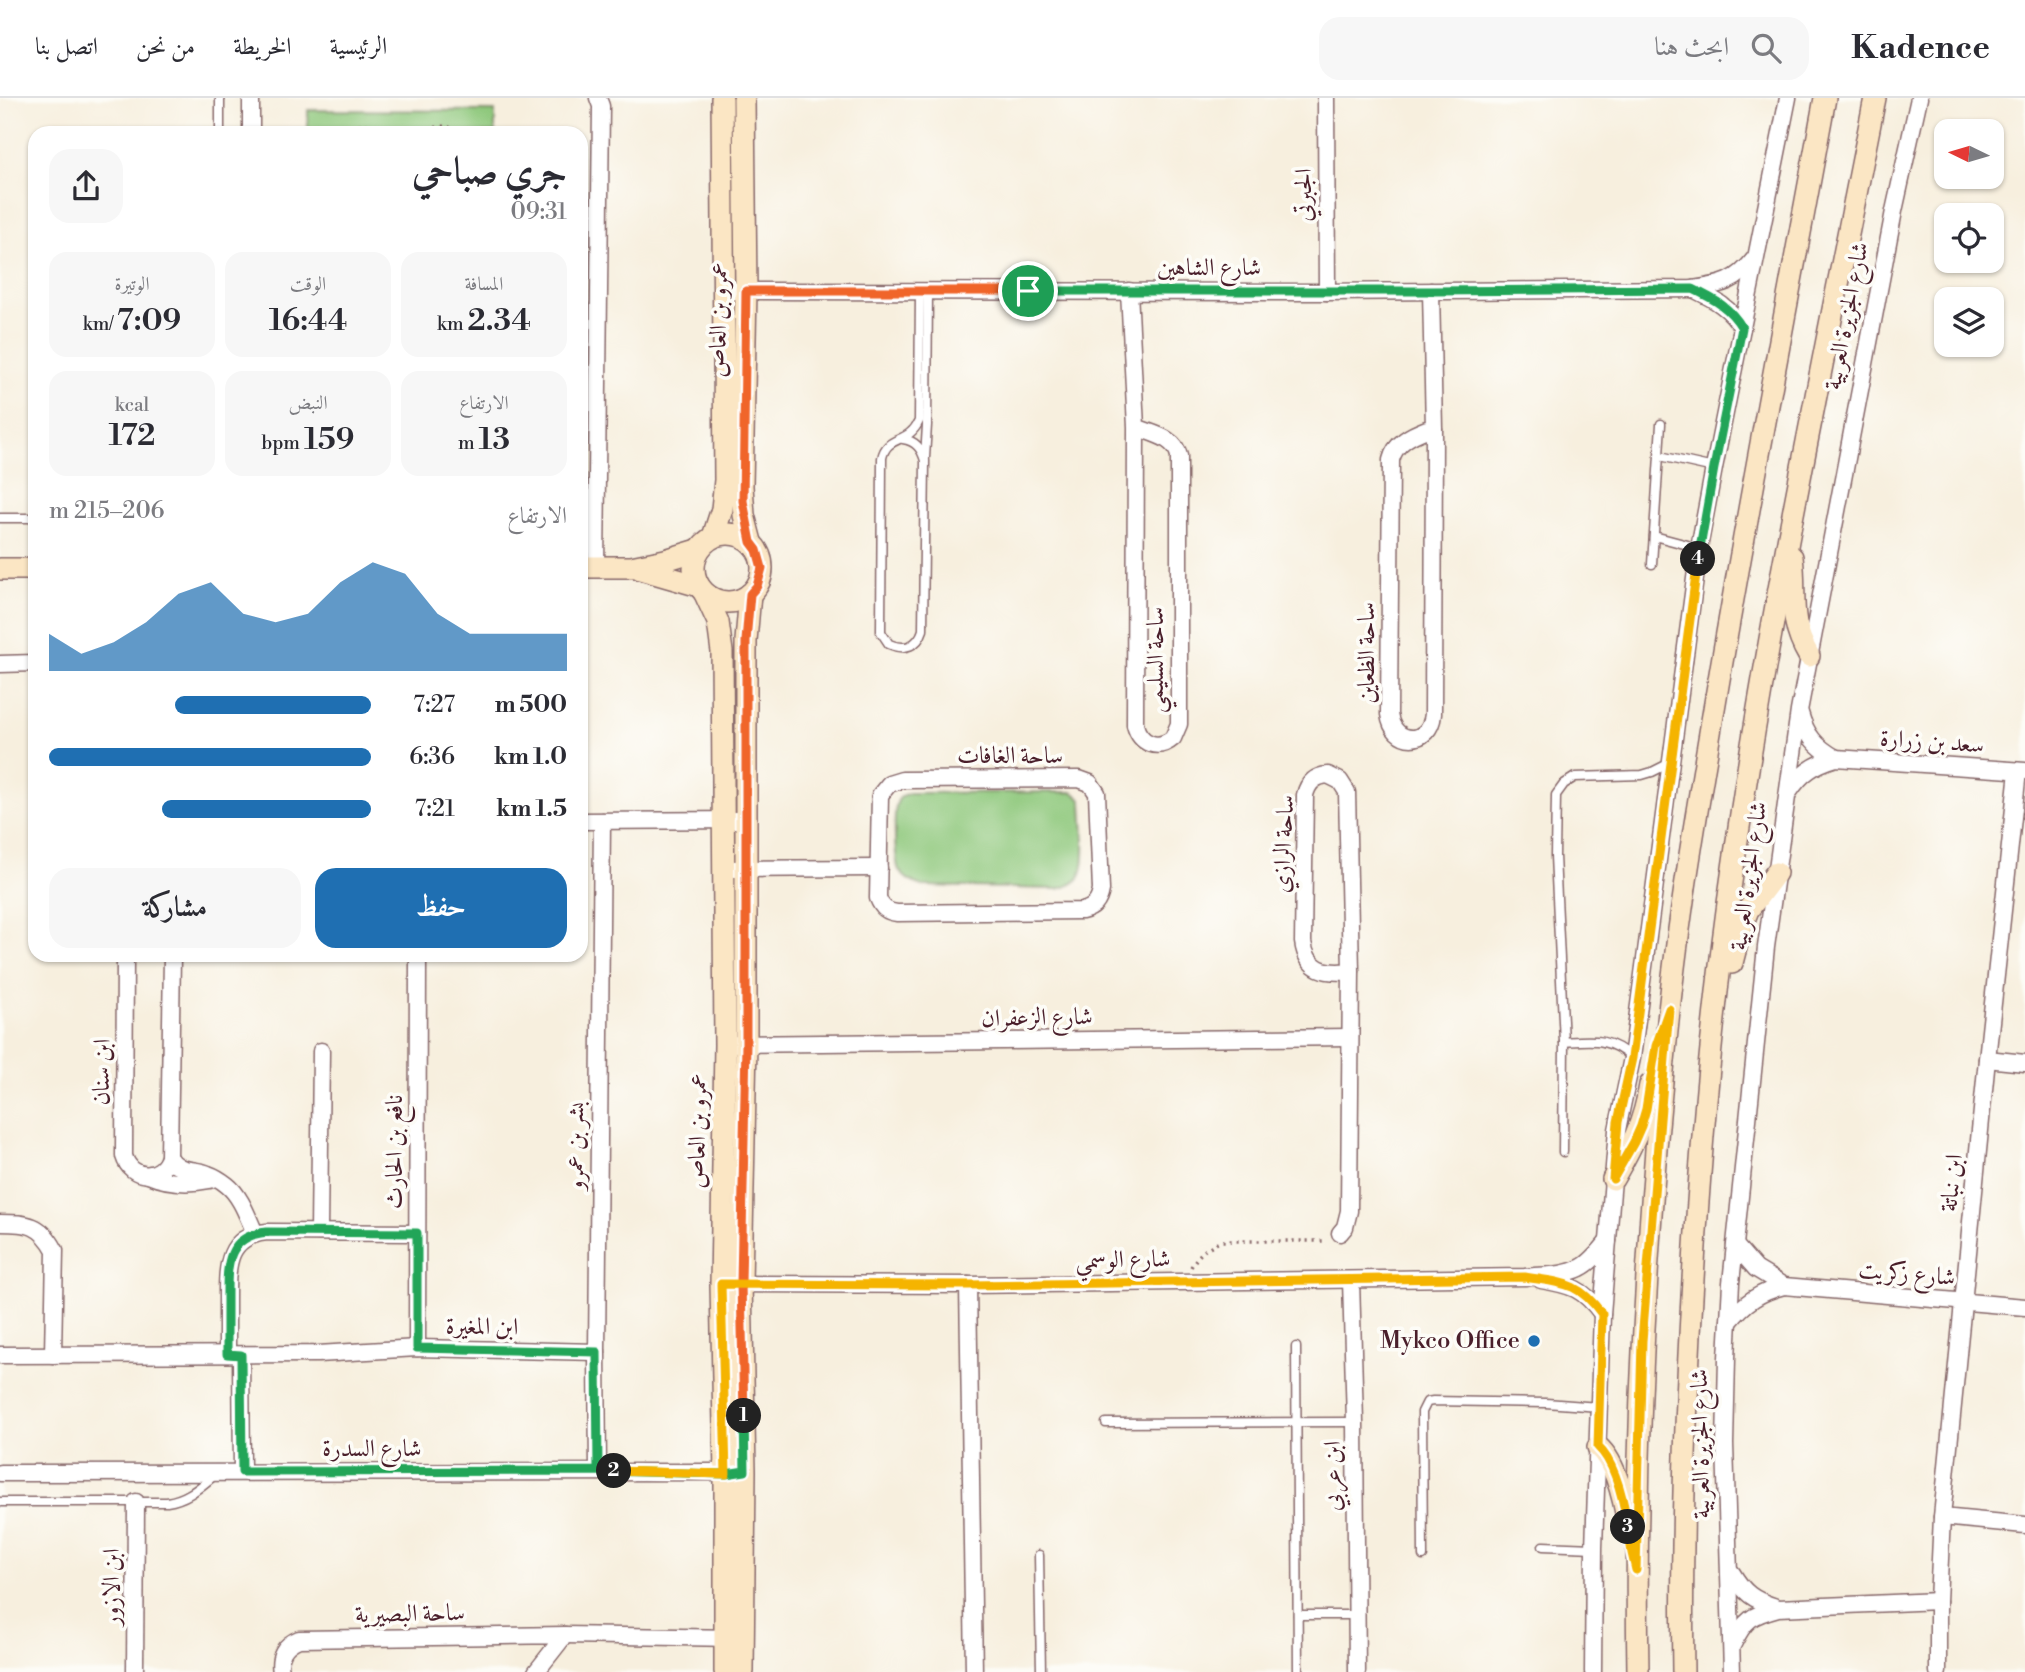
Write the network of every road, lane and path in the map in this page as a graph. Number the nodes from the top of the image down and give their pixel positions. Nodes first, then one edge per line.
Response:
1 (220, 98) edge
2 (251, 98) edge
3 (598, 98) edge
4 (722, 98) edge
5 (744, 98) edge
6 (1326, 98) edge
7 (1788, 98) edge
8 (1825, 98) edge
9 (1875, 98) edge
10 (1919, 98) edge
11 (220, 126) edge
12 (251, 126) edge
13 (349, 126) edge
14 (372, 126) edge
15 (1756, 257) junction
16 (1693, 289) junction
17 (736, 291) junction
18 (924, 291) junction
19 (1129, 291) junction
20 (1431, 291) junction
21 (1327, 292) junction
22 (1742, 328) junction
23 (1661, 424) dead end
24 (1136, 428) junction
25 (1434, 429) junction
26 (903, 439) junction
27 (1660, 456) junction
28 (925, 461) junction
29 (1714, 468) junction
30 (0, 518) edge
31 (28, 518) edge
32 (1654, 536) junction
33 (1787, 541) junction
34 (751, 542) junction
35 (705, 543) junction
36 (1699, 548) junction
37 (1652, 564) dead end
38 (588, 567) edge
39 (631, 567) junction
40 (0, 569) edge
41 (28, 569) edge
42 (702, 590) junction
43 (750, 594) junction
44 (1809, 656) junction
45 (28, 663) edge
46 (0, 664) edge
47 (1799, 711) junction
48 (1836, 758) junction
49 (1670, 763) junction
50 (2021, 771) edge
51 (1786, 796) junction
52 (735, 820) junction
53 (588, 821) edge
54 (602, 821) junction
55 (735, 868) junction
56 (879, 868) junction
57 (1776, 873) junction
58 (125, 962) edge
59 (172, 962) edge
60 (418, 962) edge
61 (1352, 971) junction
62 (1716, 1000) junction
63 (1669, 1009) junction
64 (1350, 1037) junction
65 (1564, 1042) junction
66 (736, 1044) junction
67 (321, 1051) dead end
68 (1632, 1058) junction
69 (1987, 1059) junction
70 (2025, 1063) edge
71 (1563, 1152) dead end
72 (169, 1157) junction
73 (148, 1175) junction
74 (216, 1179) junction
75 (1613, 1179) junction
76 (0, 1223) edge
77 (319, 1232) junction
78 (256, 1233) junction
79 (417, 1233) junction
80 (1340, 1233) joint
81 (1608, 1241) junction
82 (1735, 1245) junction
83 (1525, 1277) junction
84 (1352, 1280) junction
85 (1182, 1282) junction
86 (731, 1284) junction
87 (968, 1285) junction
88 (1784, 1286) junction
89 (1963, 1302) junction
90 (2025, 1307) edge
91 (1602, 1314) junction
92 (1729, 1322) junction
93 (417, 1348) junction
94 (1296, 1348) dead end
95 (597, 1352) junction
96 (234, 1354) junction
97 (0, 1355) edge
98 (53, 1355) junction
99 (1599, 1406) junction
100 (1297, 1422) junction
101 (1355, 1422) junction
102 (1106, 1423) dead end
103 (1598, 1447) junction
104 (598, 1471) junction
105 (242, 1472) junction
106 (0, 1473) edge
107 (735, 1473) junction
108 (216, 1474) junction
109 (0, 1502) edge
110 (136, 1502) junction
111 (1942, 1517) junction
112 (2025, 1525) edge
113 (1543, 1546) dead end
114 (1594, 1548) junction
115 (1039, 1555) dead end
116 (1423, 1556) dead end
117 (1636, 1570) junction
118 (1730, 1570) junction
119 (1938, 1601) junction
120 (1778, 1608) junction
121 (1298, 1615) junction
122 (1357, 1615) junction
123 (565, 1636) junction
124 (735, 1638) junction
125 (1732, 1647) junction
126 (135, 1672) edge
127 (281, 1672) edge
128 (536, 1672) edge
129 (725, 1672) edge
130 (743, 1672) edge
131 (974, 1672) edge
132 (1041, 1672) edge
133 (1298, 1672) edge
134 (1357, 1672) edge
135 (1593, 1672) edge
136 (1638, 1672) edge
137 (1683, 1672) edge
138 (1732, 1672) edge
139 (1938, 1672) edge

1 - 11 lane
2 - 12 street
3 - 38 street
4 - 17 main road, عمرو بن العاص
5 - 17 main road, عمرو بن العاص
6 - 21 street, الجبرتي
7 - 15 street
8 - 63 main road
9 - 33 main road, شارع الجزيرة العربية
10 - 44 street, شارع الجزيرة العربية
13 - 14 path
15 - 16 street, شارع الشاهين
15 - 22 street
16 - 20 street, شارع الشاهين
16 - 22 street, شارع الشاهين
17 - 18 street, شارع الشاهين
17 - 34 main road, عمرو بن العاص
17 - 35 main road, عمرو بن العاص
18 - 19 street, شارع الشاهين
18 - 26 lane
18 - 28 lane
19 - 21 street, شارع الشاهين
19 - 24 street, ساحة السليمي
20 - 21 street, شارع الشاهين
20 - 25 street, ساحة الظعاين
22 - 29 street
23 - 27 lane
24 - 24 street, ساحة السليمي
25 - 25 street, ساحة الظعاين
26 - 28 lane
26 - 28 lane
27 - 29 lane
27 - 32 lane
29 - 36 street
30 - 31 lane
32 - 36 lane
32 - 37 lane
33 - 44 main road
33 - 62 main road, شارع الجزيرة العربية
34 - 35 main road
34 - 43 main road
35 - 39 main road
35 - 42 main road
36 - 49 street
38 - 39 main road
39 - 42 main road
40 - 41 main road
42 - 43 main road
42 - 52 main road, عمرو بن العاص
43 - 52 main road, عمرو بن العاص
44 - 47 street, شارع الجزيرة العربية
45 - 46 street
47 - 48 street
47 - 51 street, شارع الجزيرة العربية
48 - 50 street, سعد بن زرارة
48 - 51 street, سعد بن زرارة
49 - 65 lane
49 - 68 street
50 - 69 street, ابن نباتة
51 - 57 street, شارع الجزيرة العربية
52 - 54 street
52 - 55 main road, عمرو بن العاص
53 - 54 street
54 - 95 street, بشر بن عمرو
55 - 56 street
55 - 66 main road, عمرو بن العاص
56 - 56 street, ساحة الغافات
57 - 62 main road
57 - 82 street, شارع الجزيرة العربية
58 - 73 street, ابن سنان
59 - 72 street
60 - 79 street, نافع بن الحارث
61 - 61 street, ساحة الرازي
61 - 64 street, ساحة الرازي
62 - 137 main road, شارع الجزيرة العربية
63 - 75 main road
63 - 117 main road
64 - 66 street, شارع الزعفران
64 - 80 street, ساحة الرازي
65 - 68 lane
65 - 71 lane
66 - 86 main road, عمرو بن العاص
67 - 77 street
68 - 75 street
69 - 70 street
69 - 89 street, ابن نباتة
72 - 73 street
72 - 74 street
73 - 74 street, ابن سنان
74 - 78 street
75 - 81 street
76 - 98 street
77 - 78 street
77 - 79 street
78 - 96 street
79 - 93 street, نافع بن الحارث
80 - 85 path
81 - 83 street, شارع الوسمي
81 - 91 street
82 - 88 street, شارع زكريت
82 - 92 street, شارع الجزيرة العربية
83 - 84 street, شارع الوسمي
83 - 91 street, شارع الوسمي
84 - 85 street, شارع الوسمي
84 - 101 street, ابن عربي
85 - 87 street, شارع الوسمي
86 - 87 street, شارع الوسمي
86 - 107 main road, عمرو بن العاص
87 - 131 street
88 - 89 street, شارع زكريت
88 - 92 street, شارع زكريت
89 - 90 street, شارع زكريت
89 - 111 street, ابن نباتة
91 - 99 street
92 - 118 street, شارع الجزيرة العربية
93 - 95 street, ابن المغيرة
93 - 96 street, ابن المغيرة
94 - 100 lane
95 - 104 street, بشر بن عمرو
96 - 98 street, ابن المغيرة
96 - 105 street
97 - 98 street, ابن المغيرة
99 - 103 street
99 - 116 lane
100 - 101 lane
100 - 102 lane
100 - 121 lane
101 - 122 street, ابن عربي
103 - 114 street
103 - 117 main road
104 - 105 street, شارع السدرة
104 - 107 street, شارع السدرة
105 - 108 street, شارع السدرة
106 - 108 street, شارع السدرة
107 - 124 main road, عمرو بن العاص
108 - 110 lane
109 - 110 lane
110 - 126 street, ابن الازور
111 - 112 street
111 - 119 street, ابن نباتة
113 - 114 lane
114 - 135 street
115 - 132 lane
117 - 136 main road
118 - 120 street
118 - 125 street, شارع الجزيرة العربية
119 - 120 street
119 - 139 street, ابن نباتة
120 - 125 street
121 - 122 lane
121 - 133 lane
122 - 134 street, ابن عربي
123 - 124 street, ساحة البصيرية
123 - 127 street, ساحة البصيرية
123 - 128 street
124 - 129 main road, عمرو بن العاص
124 - 130 main road, عمرو بن العاص
125 - 138 street, شارع الجزيرة العربية

